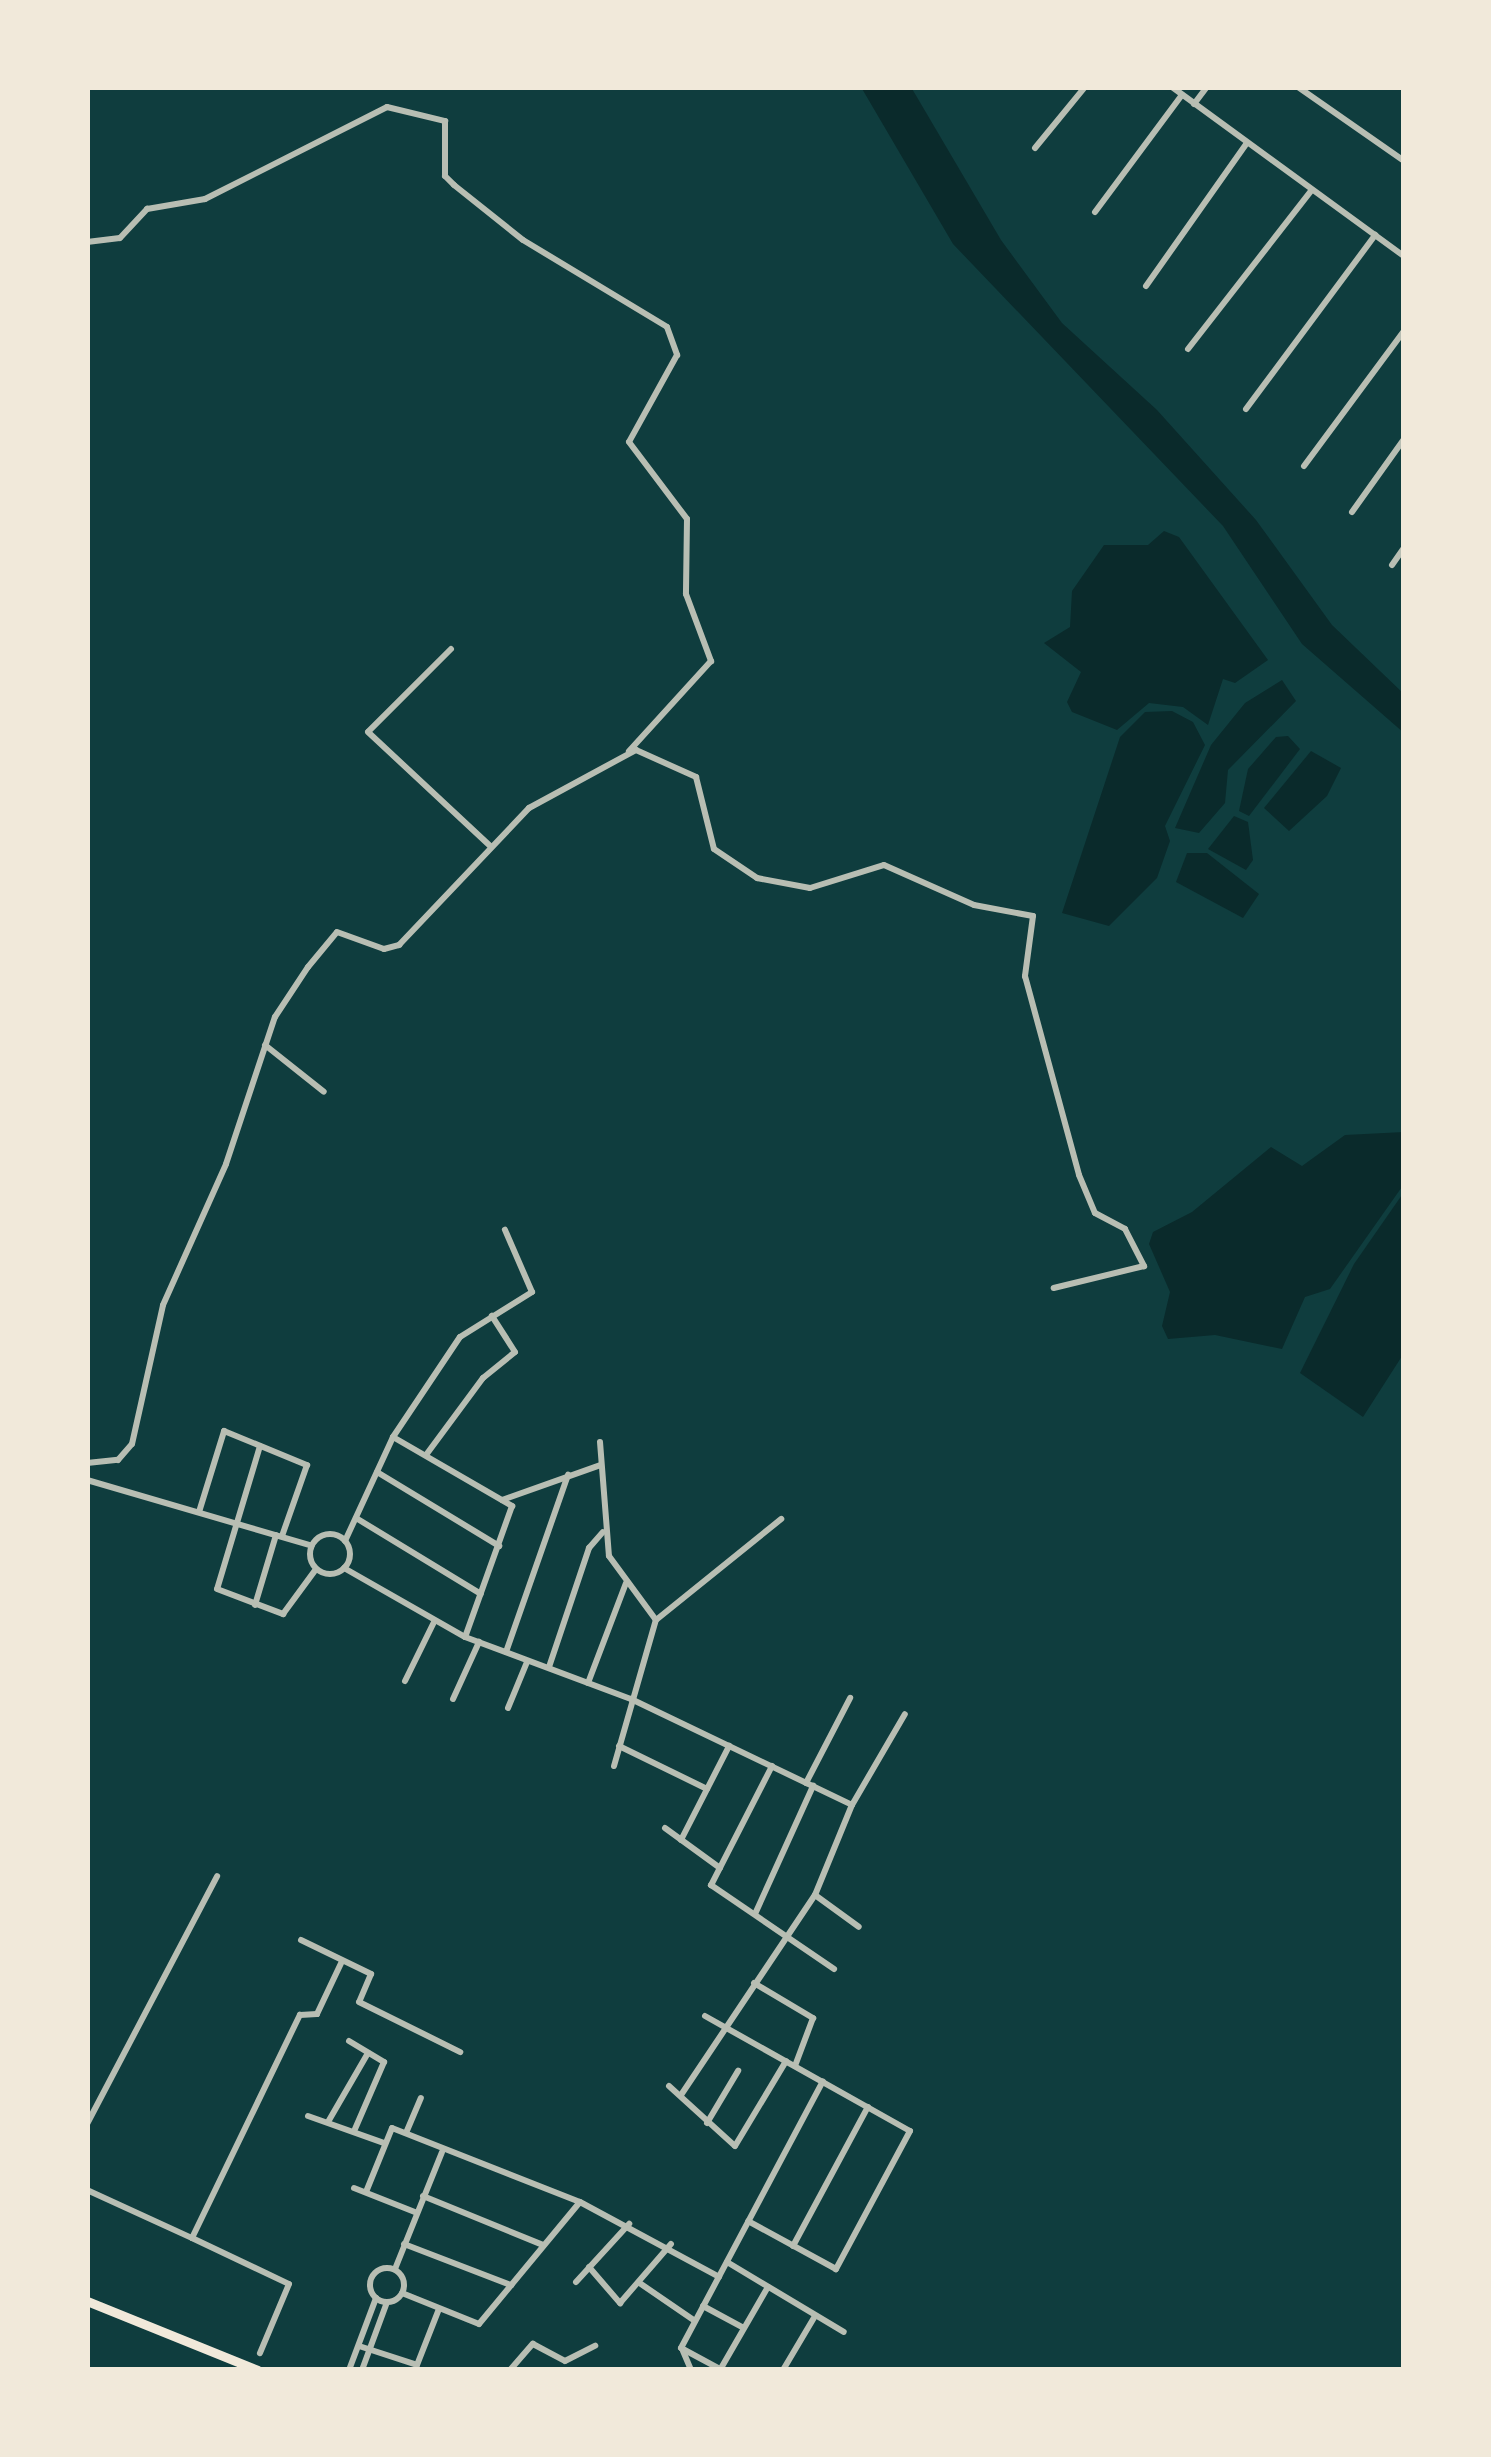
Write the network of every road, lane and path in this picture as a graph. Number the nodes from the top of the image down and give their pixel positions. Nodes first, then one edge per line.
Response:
1 (1085, 87) edge
2 (1172, 87) edge
3 (1207, 87) edge
4 (1298, 87) edge
5 (1182, 94) junction
6 (1194, 104) junction
7 (1247, 143) junction
8 (1035, 148) dead end
9 (1404, 160) edge
10 (1312, 191) junction
11 (1095, 212) dead end
12 (1375, 235) junction
13 (87, 242) edge
14 (1404, 256) edge
15 (1146, 286) dead end
16 (1404, 331) edge
17 (1188, 349) dead end
18 (1246, 409) dead end
19 (1404, 439) edge
20 (1304, 466) dead end
21 (1352, 512) dead end
22 (1404, 548) edge
23 (1392, 565) dead end
24 (451, 649) dead end
25 (628, 753) junction
26 (489, 845) junction
27 (265, 1045) junction
28 (324, 1092) dead end
29 (505, 1230) dead end
30 (1054, 1288) dead end
31 (492, 1316) junction
32 (393, 1437) junction
33 (600, 1442) dead end
34 (260, 1447) junction
35 (426, 1455) junction
36 (87, 1462) edge
37 (602, 1465) junction
38 (377, 1472) junction
39 (568, 1475) junction
40 (87, 1480) edge
41 (502, 1500) junction
42 (199, 1512) junction
43 (356, 1518) junction
44 (782, 1519) dead end
45 (238, 1523) junction
46 (603, 1532) junction
47 (279, 1536) junction
48 (345, 1540) junction
49 (312, 1546) junction
50 (499, 1546) junction
51 (344, 1568) junction
52 (316, 1569) junction
53 (626, 1582) junction
54 (481, 1594) junction
55 (255, 1605) junction
56 (656, 1620) junction
57 (434, 1622) junction
58 (465, 1637) junction
59 (478, 1642) junction
60 (506, 1652) junction
61 (528, 1660) junction
62 (549, 1668) junction
63 (405, 1681) dead end
64 (589, 1683) junction
65 (850, 1698) dead end
66 (631, 1699) junction
67 (453, 1700) dead end
68 (508, 1708) dead end
69 (905, 1714) dead end
70 (619, 1746) junction
71 (729, 1746) junction
72 (614, 1766) dead end
73 (772, 1766) junction
74 (810, 1785) junction
75 (707, 1789) junction
76 (852, 1805) junction
77 (665, 1828) dead end
78 (681, 1840) junction
79 (720, 1868) junction
80 (218, 1876) dead end
81 (814, 1895) junction
82 (755, 1914) junction
83 (859, 1927) dead end
84 (784, 1936) junction
85 (301, 1940) dead end
86 (342, 1961) junction
87 (834, 1969) dead end
88 (754, 1983) junction
89 (705, 2015) dead end
90 (725, 2027) junction
91 (349, 2041) dead end
92 (460, 2052) dead end
93 (368, 2053) junction
94 (786, 2061) junction
95 (795, 2066) junction
96 (738, 2071) dead end
97 (823, 2081) junction
98 (669, 2086) dead end
99 (681, 2095) junction
100 (421, 2098) dead end
101 (868, 2107) junction
102 (308, 2116) dead end
103 (328, 2122) junction
104 (707, 2123) junction
105 (87, 2124) edge
106 (355, 2129) junction
107 (405, 2134) junction
108 (384, 2143) junction
109 (442, 2152) junction
110 (354, 2188) dead end
111 (87, 2190) edge
112 (366, 2192) junction
113 (422, 2196) junction
114 (580, 2202) junction
115 (415, 2212) junction
116 (748, 2221) junction
117 (628, 2224) junction
118 (192, 2238) junction
119 (404, 2244) junction
120 (671, 2244) junction
121 (543, 2245) junction
122 (794, 2246) junction
123 (727, 2262) junction
124 (589, 2267) junction
125 (394, 2270) junction
126 (719, 2277) junction
127 (576, 2282) dead end
128 (641, 2284) junction
129 (511, 2285) junction
130 (768, 2287) junction
131 (402, 2293) junction
132 (376, 2298) junction
133 (87, 2301) edge
134 (387, 2302) junction
135 (704, 2306) junction
136 (439, 2308) junction
137 (815, 2315) junction
138 (695, 2321) junction
139 (743, 2328) junction
140 (844, 2332) dead end
141 (359, 2346) junction
142 (596, 2346) dead end
143 (681, 2348) junction
144 (370, 2350) junction
145 (260, 2353) dead end
146 (258, 2370) edge
147 (349, 2370) edge
148 (362, 2370) edge
149 (510, 2370) edge
150 (691, 2370) edge
151 (720, 2370) edge
152 (783, 2370) edge

1 - 8 street
2 - 5 street
3 - 6 street
4 - 9 street
5 - 6 street
5 - 11 street
6 - 7 street
7 - 10 street
7 - 15 street
10 - 12 street
10 - 17 street
12 - 14 street
12 - 18 street
13 - 25 street
16 - 20 street
19 - 21 street
22 - 23 street
24 - 26 street
25 - 26 street
25 - 30 street
26 - 27 street
27 - 28 street
27 - 36 street
29 - 31 street
31 - 32 street
31 - 35 street
32 - 35 street
32 - 38 street
33 - 37 street
34 - 42 street
34 - 45 street
34 - 47 street
35 - 41 street
37 - 39 street
37 - 46 street
38 - 43 street
38 - 50 street
39 - 41 street
39 - 60 street
40 - 42 street
41 - 50 street
42 - 45 street
43 - 48 street
43 - 54 street
44 - 56 street
45 - 47 street
45 - 55 street
46 - 53 street
46 - 62 street
47 - 49 street
47 - 55 street
48 - 49 street
48 - 51 street
49 - 52 street
50 - 54 street
51 - 52 street
51 - 57 street
52 - 55 street
53 - 56 street
53 - 64 street
54 - 58 street
56 - 66 street
57 - 58 street
57 - 63 street
58 - 59 street
59 - 60 street
59 - 67 street
60 - 61 street
61 - 62 street
61 - 68 street
62 - 64 street
64 - 66 street
65 - 74 street
66 - 70 street
66 - 71 street
69 - 76 street
70 - 72 street
70 - 75 street
71 - 73 street
71 - 75 street
73 - 74 street
73 - 79 street
74 - 76 street
74 - 82 street
75 - 78 street
76 - 81 street
77 - 78 street
78 - 79 street
79 - 82 street
80 - 105 street
81 - 83 street
81 - 84 street
82 - 84 street
84 - 87 street
84 - 88 street
85 - 86 street
86 - 92 street
86 - 118 street
88 - 90 street
88 - 95 street
89 - 90 street
90 - 94 street
90 - 99 street
91 - 93 street
93 - 103 street
93 - 106 street
94 - 95 street
94 - 104 street
95 - 97 street
96 - 104 street
97 - 101 street
97 - 116 street
98 - 99 street
99 - 104 street
100 - 107 street
101 - 122 street
101 - 122 street
102 - 103 street
103 - 106 street
106 - 108 street
107 - 108 street
107 - 109 street
108 - 112 street
109 - 113 street
109 - 114 street
110 - 112 street
111 - 118 street
112 - 115 street
113 - 115 street
113 - 121 street
114 - 117 street
114 - 121 street
115 - 119 street
116 - 122 street
116 - 123 street
117 - 120 street
117 - 124 street
118 - 145 street
119 - 125 street
119 - 129 street
120 - 126 street
120 - 128 street
121 - 129 street
123 - 126 street
123 - 130 street
124 - 127 street
124 - 128 street
125 - 131 street
125 - 132 street
126 - 135 street
128 - 138 street
129 - 136 street
130 - 137 street
130 - 139 street
131 - 134 street
131 - 136 street
132 - 134 street
132 - 141 street
133 - 146 main road
134 - 144 street
135 - 138 street
135 - 139 street
136 - 144 street
137 - 140 street
137 - 152 street
138 - 143 street
139 - 151 street
141 - 144 street
141 - 147 street
142 - 149 street
143 - 150 street
143 - 151 street
144 - 148 street

